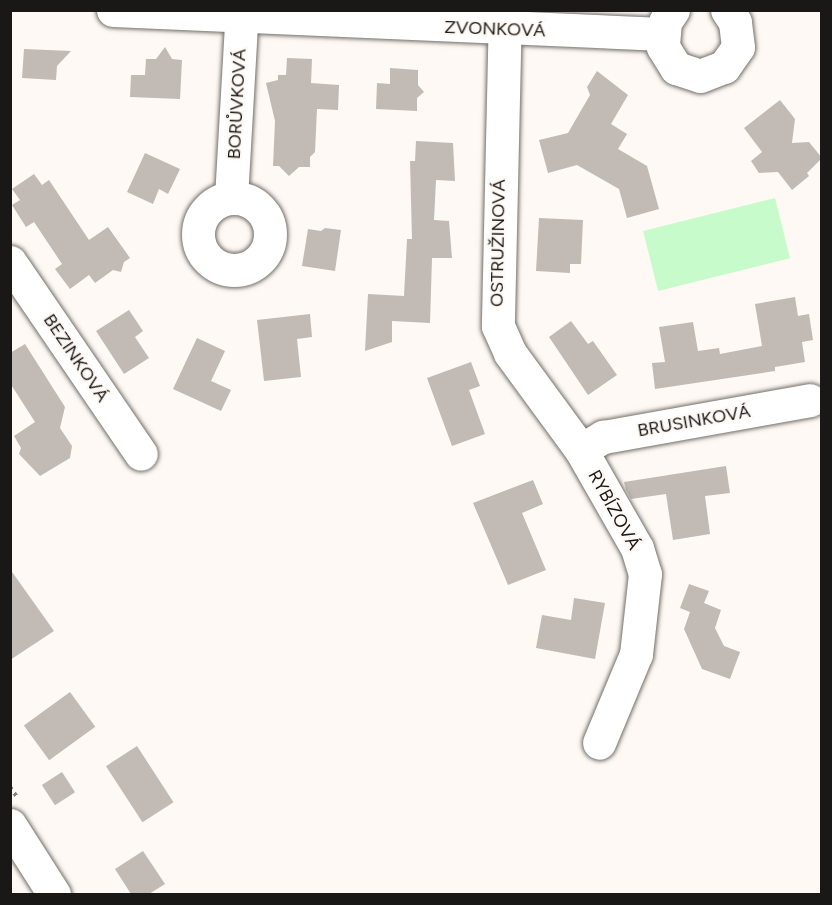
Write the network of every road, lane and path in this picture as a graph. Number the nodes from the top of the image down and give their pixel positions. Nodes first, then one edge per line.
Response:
1 (113, 10) edge
2 (727, 10) edge
3 (242, 13) edge
4 (505, 20) edge
5 (667, 22) edge
6 (231, 198) dead end
7 (10, 262) edge
8 (810, 400) dead end
9 (580, 450) junction
10 (141, 454) dead end
11 (599, 743) dead end
12 (10, 825) edge
13 (54, 894) edge

1 - 3 street, ZVONKOVÁ
2 - 5 street, ZVONKOVÁ
3 - 4 street, ZVONKOVÁ
3 - 6 street, BORŮVKOVÁ
4 - 5 street, ZVONKOVÁ
4 - 9 street, OSTRUŽINOVÁ
7 - 10 street, BEZINKOVÁ
8 - 9 street, BRUSINKOVÁ
9 - 11 street, RYBÍZOVÁ
12 - 13 street

